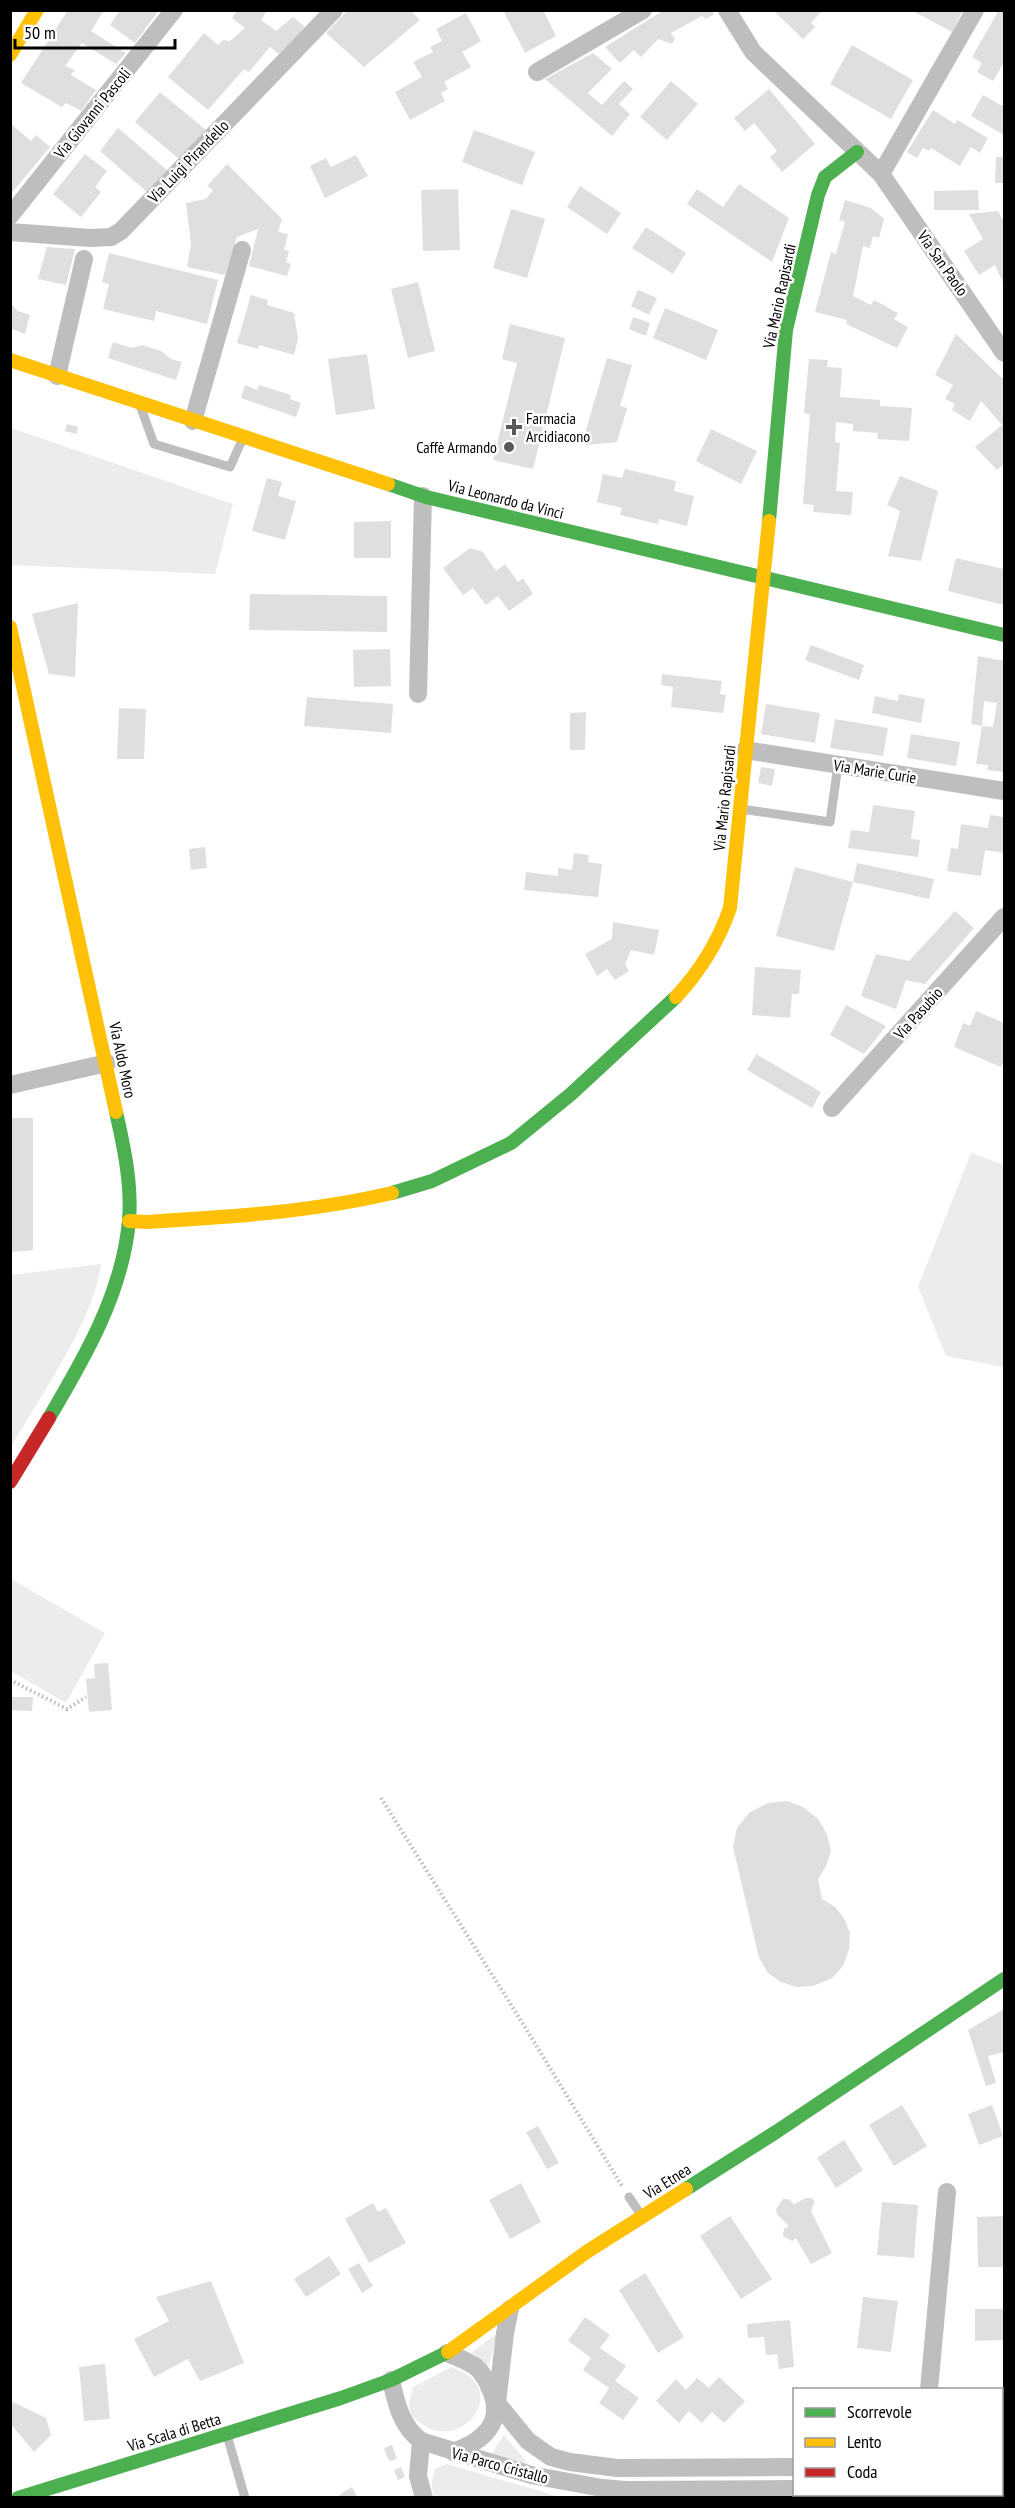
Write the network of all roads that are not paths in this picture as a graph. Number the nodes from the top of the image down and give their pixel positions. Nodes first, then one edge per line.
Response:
1 (37, 10) edge
2 (174, 10) edge
3 (334, 10) edge
4 (643, 10) edge
5 (727, 10) edge
6 (975, 10) edge
7 (10, 55) edge
8 (537, 72) dead end
9 (857, 152) junction
10 (881, 174) junction
11 (10, 216) edge
12 (10, 232) edge
13 (242, 250) dead end
14 (84, 260) dead end
15 (1005, 353) edge
16 (10, 360) edge
17 (57, 376) junction
18 (139, 403) junction
19 (194, 421) junction
20 (244, 437) junction
21 (423, 496) junction
22 (764, 578) junction
23 (10, 627) edge
24 (1005, 634) edge
25 (418, 694) dead end
26 (745, 750) junction
27 (838, 765) junction
28 (1005, 791) edge
29 (739, 809) junction
30 (1005, 917) edge
31 (107, 1063) junction
32 (10, 1085) edge
33 (832, 1108) dead end
34 (129, 1221) junction
35 (10, 1482) edge
36 (1005, 1979) edge
37 (947, 2192) dead end
38 (629, 2197) road end
39 (642, 2217) junction
40 (510, 2309) junction
41 (447, 2353) junction
42 (391, 2380) junction
43 (928, 2388) edge
44 (341, 2398) joint
45 (497, 2403) junction
46 (226, 2433) junction
47 (421, 2441) junction
48 (453, 2452) junction
49 (793, 2467) edge
50 (793, 2489) edge
51 (18, 2498) edge
52 (245, 2498) edge
53 (424, 2498) edge

1 - 7 street
2 - 11 street, Via Giovanni Pascoli
3 - 12 street, Via Luigi Pirandello
4 - 8 street
5 - 9 street, Via San Paolo
6 - 10 street
9 - 10 street, Via San Paolo
9 - 22 street, Via Mario Rapisardi
10 - 15 street, Via San Paolo
13 - 19 street
14 - 17 street
16 - 17 street, Via Leonardo da Vinci
17 - 18 street, Via Leonardo da Vinci
18 - 19 street, Via Leonardo da Vinci
18 - 20 lane
19 - 20 street, Via Leonardo da Vinci
20 - 21 street, Via Leonardo da Vinci
21 - 22 street, Via Leonardo da Vinci
21 - 25 street
22 - 24 street, Via Leonardo da Vinci
22 - 26 street, Via Mario Rapisardi
23 - 31 street, Via Aldo Moro
26 - 27 street, Via Marie Curie
26 - 29 street, Via Mario Rapisardi
27 - 28 street, Via Marie Curie
27 - 29 lane
29 - 34 street, Via Mario Rapisardi
30 - 33 street, Via Pasubio
31 - 32 street
31 - 34 street, Via Aldo Moro
34 - 35 street, Via Aldo Moro
36 - 39 street, Via Etnea
37 - 43 street
38 - 39 lane
39 - 40 street, Via Etnea
40 - 41 street, Via Etnea
40 - 45 street
41 - 42 street, Via Etnea
41 - 45 street
42 - 44 street, Via Etnea
42 - 47 street
44 - 46 street, Via Scala di Betta
45 - 48 street
45 - 49 street, Via Parco Cristallo
46 - 51 street, Via Scala di Betta
46 - 52 lane
47 - 48 street, Via Parco Cristallo
47 - 53 street
48 - 50 street, Via Parco Cristallo

